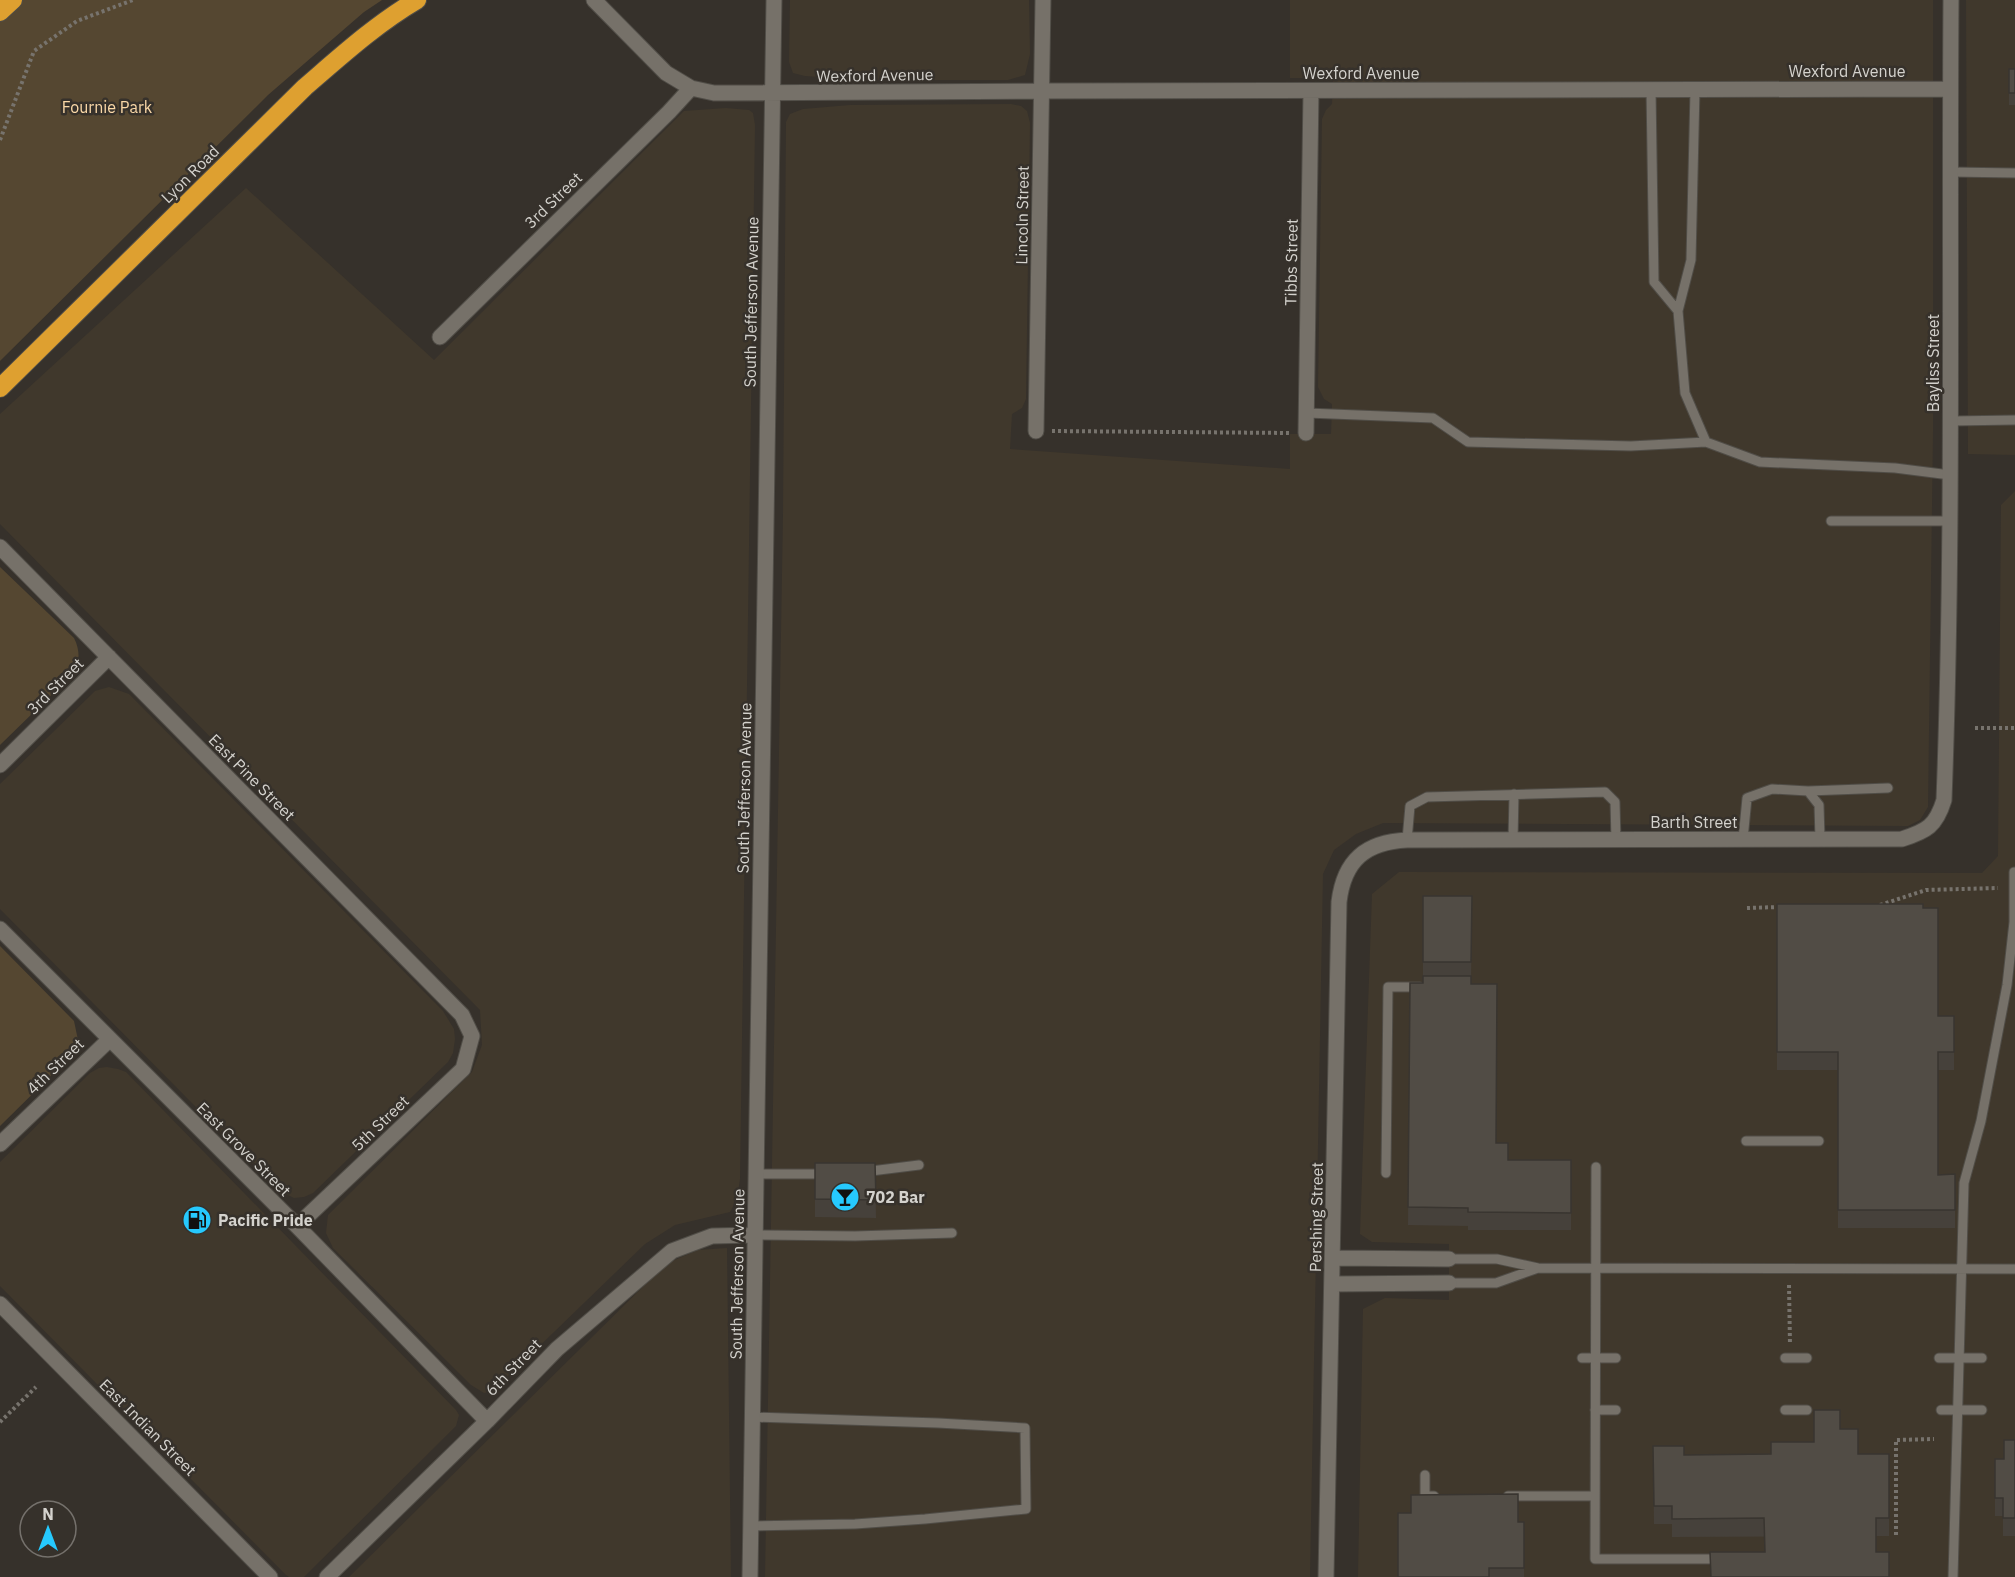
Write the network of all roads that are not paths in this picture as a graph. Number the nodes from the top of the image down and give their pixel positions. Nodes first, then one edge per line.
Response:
1 (13, 0) edge
2 (417, 0) edge
3 (594, 0) edge
4 (774, 0) edge
5 (1043, 0) edge
6 (1951, 0) edge
7 (0, 12) edge
8 (691, 88) junction
9 (1950, 89) junction
10 (1651, 90) junction
11 (1695, 90) junction
12 (1042, 91) junction
13 (1311, 91) junction
14 (772, 93) junction
15 (1951, 172) junction
16 (2015, 173) edge
17 (1678, 311) junction
18 (440, 337) dead end
19 (0, 388) edge
20 (1307, 413) junction
21 (2015, 420) edge
22 (1952, 421) junction
23 (1036, 431) road end
24 (1306, 433) road end
25 (1706, 442) junction
26 (1950, 475) junction
27 (1831, 521) dead end
28 (1950, 521) junction
29 (0, 547) edge
30 (109, 657) junction
31 (1947, 725) joint
32 (0, 765) edge
33 (1888, 788) dead end
34 (1808, 791) junction
35 (1514, 794) junction
36 (1743, 839) junction
37 (1821, 839) junction
38 (1407, 840) junction
39 (1513, 840) junction
40 (1616, 840) junction
41 (1355, 861) joint
42 (2014, 872) edge
43 (0, 929) edge
44 (1432, 987) edge
45 (472, 1036) joint
46 (110, 1039) junction
47 (1746, 1141) dead end
48 (1819, 1141) dead end
49 (0, 1144) edge
50 (919, 1165) dead end
51 (1596, 1167) dead end
52 (851, 1173) edge
53 (1386, 1173) dead end
54 (756, 1174) junction
55 (834, 1174) edge
56 (297, 1226) junction
57 (952, 1233) dead end
58 (755, 1235) junction
59 (1333, 1258) junction
60 (1449, 1259) joint
61 (1538, 1268) junction
62 (1596, 1268) junction
63 (1963, 1269) junction
64 (2015, 1269) edge
65 (1449, 1283) joint
66 (1333, 1284) junction
67 (0, 1304) edge
68 (1582, 1358) dead end
69 (1596, 1358) junction
70 (1616, 1358) dead end
71 (1785, 1358) dead end
72 (1807, 1358) dead end
73 (1939, 1358) dead end
74 (1960, 1358) junction
75 (1982, 1358) dead end
76 (1595, 1410) junction
77 (1616, 1410) dead end
78 (1785, 1410) dead end
79 (1807, 1410) dead end
80 (1941, 1410) dead end
81 (1958, 1410) junction
82 (1982, 1410) dead end
83 (752, 1417) junction
84 (487, 1420) junction
85 (1425, 1475) dead end
86 (1448, 1496) edge
87 (1493, 1496) edge
88 (1595, 1496) junction
89 (751, 1526) junction
90 (1730, 1559) edge
91 (270, 1577) edge
92 (327, 1577) edge
93 (750, 1577) edge
94 (1326, 1577) edge
95 (1953, 1577) edge

1 - 7 highway
2 - 19 highway, Lyon Road
3 - 8 street
4 - 14 street, South Jefferson Avenue
5 - 12 street, Lincoln Street
6 - 9 street, Bayliss Street
8 - 14 street, Wexford Avenue
8 - 18 street, 3rd Street
9 - 11 street, Wexford Avenue
9 - 15 street, Bayliss Street
10 - 11 street, Wexford Avenue
10 - 13 street, Wexford Avenue
10 - 17 lane
11 - 17 lane
12 - 13 street, Wexford Avenue
12 - 14 street, Wexford Avenue
12 - 23 street, Lincoln Street
13 - 20 street, Tibbs Street
14 - 54 street, South Jefferson Avenue
15 - 16 lane
15 - 22 street, Bayliss Street
17 - 25 lane
20 - 24 street, Tibbs Street
20 - 25 lane
21 - 22 lane
22 - 26 street, Bayliss Street
25 - 26 lane
26 - 28 street, Bayliss Street
27 - 28 lane
28 - 31 street, Bayliss Street
29 - 30 street, East Pine Street
30 - 32 street, 3rd Street
30 - 45 street, East Pine Street
31 - 37 street, Barth Street
33 - 34 lane
34 - 36 lane
34 - 37 lane
35 - 38 lane
35 - 39 lane
35 - 40 lane
36 - 37 street, Barth Street
36 - 40 street, Barth Street
38 - 39 street, Barth Street
38 - 41 street, Barth Street
39 - 40 street, Barth Street
41 - 59 street, Pershing Street
42 - 63 lane
43 - 46 street, East Grove Street
44 - 53 lane
45 - 56 street, 5th Street
46 - 49 street, 4th Street
46 - 56 street, East Grove Street
47 - 48 lane
50 - 52 lane
51 - 62 lane
54 - 55 lane
54 - 58 street, South Jefferson Avenue
56 - 84 street, East Grove Street
57 - 58 lane
58 - 83 street, South Jefferson Avenue
58 - 84 street, 6th Street
59 - 60 street
59 - 66 street, Pershing Street
60 - 61 lane
61 - 62 lane
61 - 65 lane
62 - 63 lane
62 - 69 lane
63 - 64 lane
63 - 74 lane
65 - 66 street
66 - 94 street, Pershing Street
67 - 91 street, East Indian Street
68 - 69 lane
69 - 70 lane
69 - 76 lane
71 - 72 lane
73 - 74 lane
74 - 75 lane
74 - 81 lane
76 - 77 lane
76 - 88 lane
78 - 79 lane
80 - 81 lane
81 - 82 lane
81 - 95 lane
83 - 89 street, South Jefferson Avenue
83 - 89 lane
84 - 92 street, 6th Street
85 - 86 lane
87 - 88 lane
88 - 90 lane
89 - 93 street, South Jefferson Avenue

